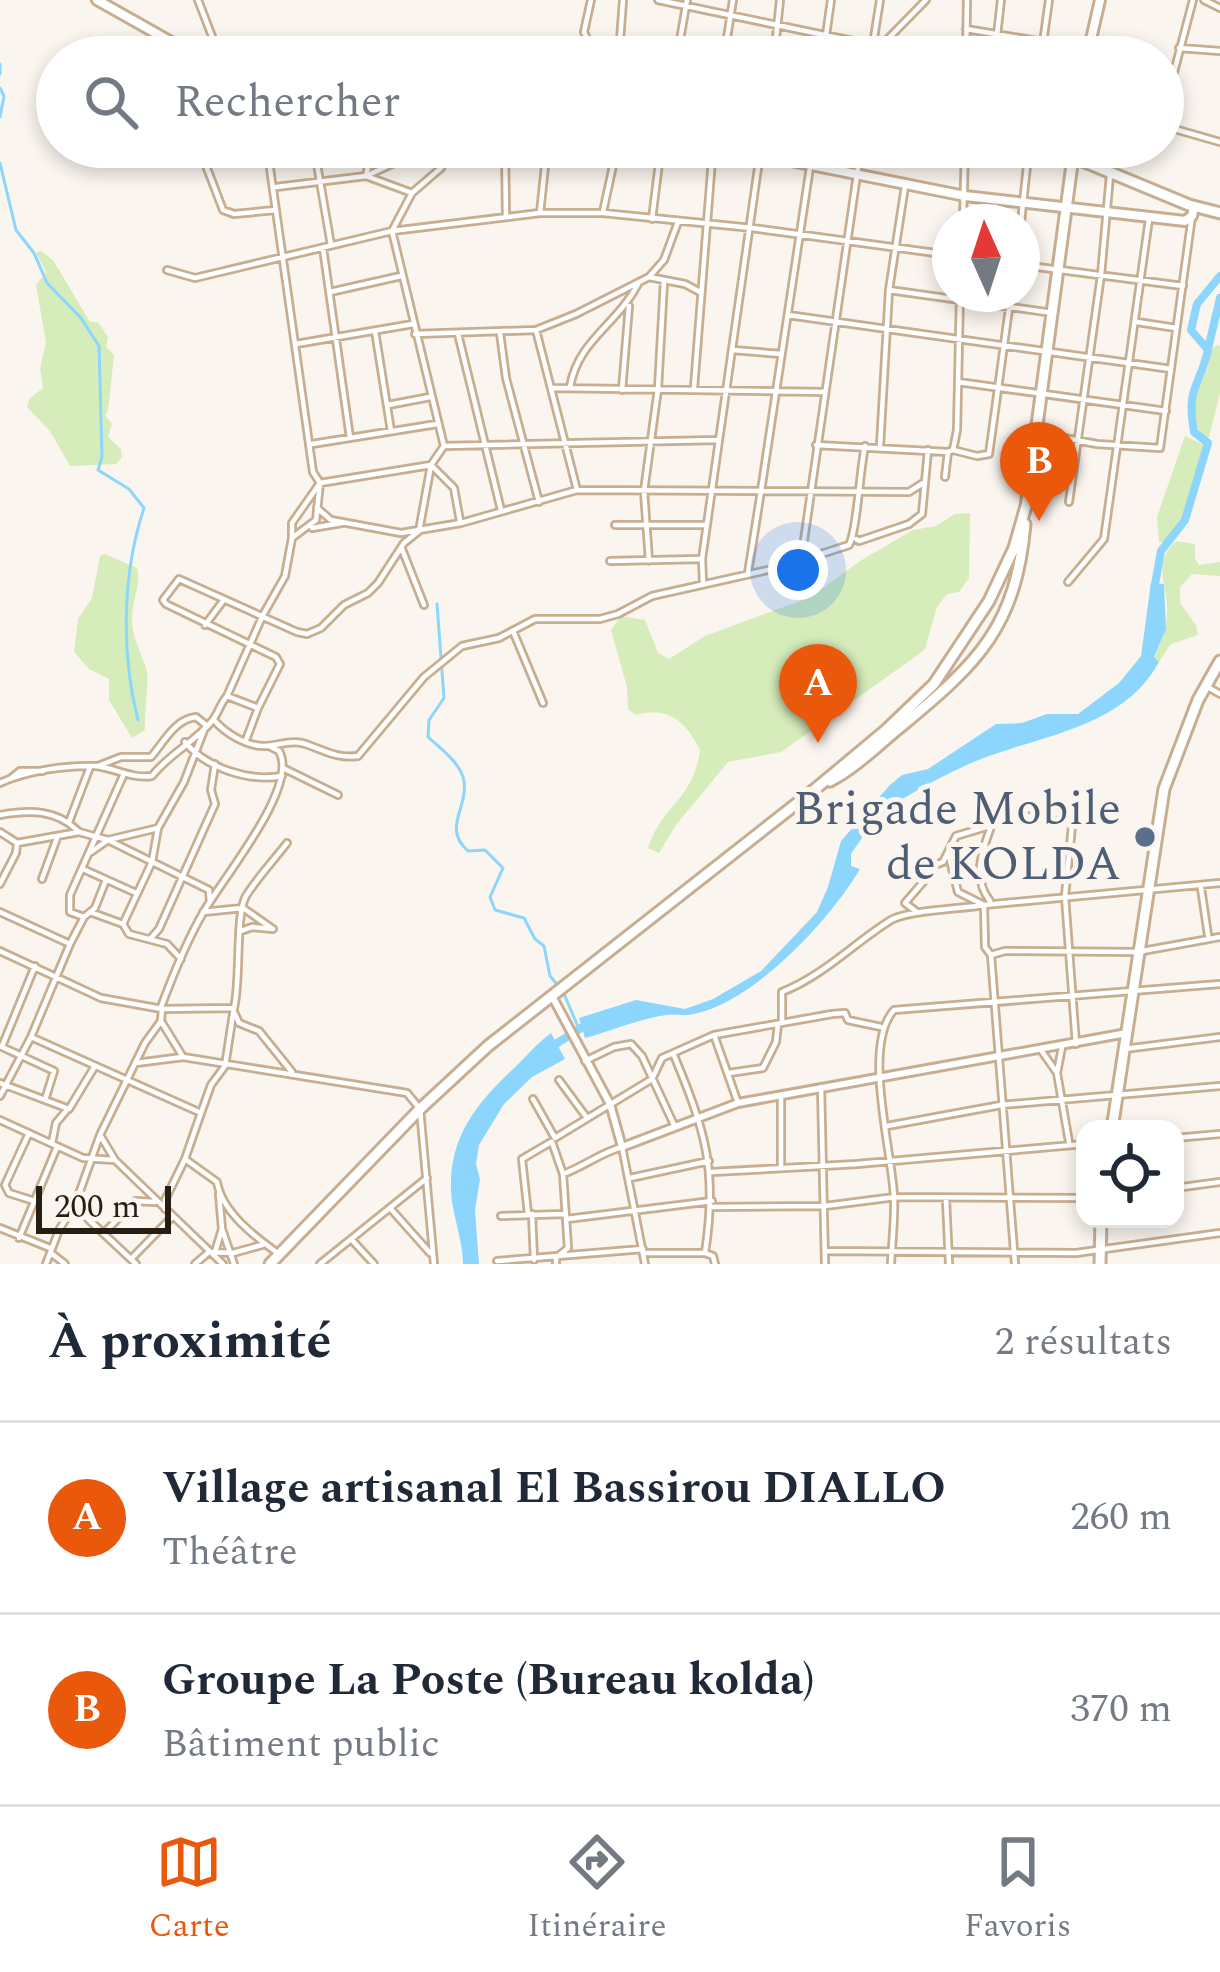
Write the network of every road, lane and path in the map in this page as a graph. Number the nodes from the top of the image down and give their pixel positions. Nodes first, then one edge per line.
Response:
1 (97, 0) edge
2 (198, 0) edge
3 (591, 0) edge
4 (622, 0) edge
5 (658, 0) edge
6 (733, 0) edge
7 (781, 0) edge
8 (831, 0) edge
9 (880, 0) edge
10 (926, 0) edge
11 (967, 0) edge
12 (1001, 0) edge
13 (1049, 0) edge
14 (1100, 0) edge
15 (1193, 0) edge
16 (1204, 0) edge
17 (687, 3) edge
18 (1220, 8) edge
19 (731, 14) junction
20 (776, 25) junction
21 (966, 29) junction
22 (827, 35) joint
23 (997, 35) junction
24 (161, 36) edge
25 (212, 36) edge
26 (585, 36) edge
27 (624, 36) edge
28 (681, 36) edge
29 (727, 36) edge
30 (775, 36) edge
31 (874, 36) edge
32 (888, 36) edge
33 (966, 36) edge
34 (1004, 36) edge
35 (1044, 36) edge
36 (1092, 36) edge
37 (1182, 36) edge
38 (1184, 48) edge
39 (1220, 51) edge
40 (1184, 131) edge
41 (1220, 142) edge
42 (207, 168) edge
43 (271, 168) edge
44 (317, 168) edge
45 (368, 168) edge
46 (383, 168) edge
47 (442, 168) edge
48 (505, 168) edge
49 (545, 168) edge
50 (613, 168) edge
51 (659, 168) edge
52 (714, 168) edge
53 (758, 168) edge
54 (809, 168) edge
55 (827, 168) edge
56 (858, 168) edge
57 (965, 168) edge
58 (1029, 168) edge
59 (1072, 168) edge
60 (1101, 168) edge
61 (1110, 173) junction
62 (857, 175) junction
63 (366, 176) junction
64 (319, 180) junction
65 (905, 184) junction
66 (275, 187) junction
67 (412, 193) junction
68 (964, 196) junction
69 (1024, 203) junction
70 (964, 204) edge
71 (1067, 207) junction
72 (276, 209) junction
73 (1215, 211) edge
74 (1193, 212) junction
75 (540, 213) junction
76 (603, 213) junction
77 (1109, 213) junction
78 (506, 216) junction
79 (652, 219) junction
80 (1149, 219) junction
81 (678, 222) junction
82 (707, 224) junction
83 (752, 228) junction
84 (392, 231) junction
85 (798, 235) junction
86 (848, 242) junction
87 (327, 245) junction
88 (897, 248) junction
89 (932, 253) edge
90 (282, 255) junction
91 (1040, 267) edge
92 (1060, 269) junction
93 (167, 270) dead end
94 (1101, 275) junction
95 (401, 276) junction
96 (649, 277) junction
97 (1142, 280) junction
98 (664, 282) junction
99 (639, 283) junction
100 (1183, 286) junction
101 (890, 290) junction
102 (330, 292) junction
103 (701, 292) junction
104 (932, 294) edge
105 (629, 301) junction
106 (1040, 311) edge
107 (959, 312) edge
108 (1008, 312) edge
109 (1053, 313) junction
110 (788, 315) junction
111 (837, 322) junction
112 (1137, 322) junction
113 (412, 324) junction
114 (1176, 328) junction
115 (536, 330) junction
116 (375, 331) junction
117 (886, 331) junction
118 (458, 333) junction
119 (500, 333) junction
120 (415, 334) junction
121 (336, 339) junction
122 (957, 340) junction
123 (296, 344) junction
124 (1004, 347) junction
125 (733, 350) junction
126 (1048, 352) junction
127 (782, 354) junction
128 (1090, 359) junction
129 (1129, 364) junction
130 (1171, 369) junction
131 (958, 382) junction
132 (570, 387) junction
133 (553, 388) junction
134 (694, 388) junction
135 (776, 388) junction
136 (1000, 388) junction
137 (658, 389) junction
138 (728, 389) junction
139 (622, 390) junction
140 (824, 392) junction
141 (1043, 394) junction
142 (431, 397) junction
143 (1085, 399) junction
144 (1126, 404) junction
145 (388, 405) junction
146 (1168, 412) junction
147 (438, 423) junction
148 (391, 431) junction
149 (1037, 433) junction
150 (350, 438) junction
151 (650, 439) junction
152 (718, 440) junction
153 (1078, 441) junction
154 (567, 442) junction
155 (312, 444) junction
156 (485, 444) junction
157 (525, 444) junction
158 (816, 445) junction
159 (444, 446) junction
160 (865, 446) junction
161 (880, 446) junction
162 (1119, 446) junction
163 (928, 450) junction
164 (951, 451) junction
165 (431, 465) junction
166 (945, 477) dead end
167 (320, 483) junction
168 (923, 483) junction
169 (577, 490) junction
170 (714, 490) junction
171 (644, 491) junction
172 (761, 491) junction
173 (808, 491) junction
174 (856, 491) junction
175 (539, 502) junction
176 (1070, 502) dead end
177 (1026, 506) junction
178 (317, 508) junction
179 (501, 509) junction
180 (342, 523) junction
181 (460, 523) junction
182 (644, 524) junction
183 (706, 525) junction
184 (615, 526) dead end
185 (309, 528) junction
186 (418, 531) junction
187 (292, 538) junction
188 (854, 538) junction
189 (401, 548) junction
190 (701, 559) junction
191 (610, 561) dead end
192 (801, 561) junction
193 (649, 562) junction
194 (748, 574) junction
195 (1068, 582) dead end
196 (703, 583) junction
197 (224, 600) junction
198 (424, 605) dead end
199 (263, 615) junction
200 (205, 625) junction
201 (513, 631) junction
202 (250, 647) junction
203 (1220, 662) edge
204 (1206, 686) junction
205 (1220, 694) edge
206 (227, 696) junction
207 (543, 704) dead end
208 (258, 709) junction
209 (214, 720) junction
210 (206, 725) junction
211 (245, 740) junction
212 (185, 742) junction
213 (269, 746) junction
214 (194, 753) junction
215 (215, 764) junction
216 (94, 766) junction
217 (283, 772) junction
218 (123, 774) junction
219 (0, 783) edge
220 (814, 790) junction
221 (338, 795) dead end
222 (0, 815) edge
223 (69, 822) junction
224 (992, 824) junction
225 (158, 828) junction
226 (0, 832) edge
227 (79, 832) junction
228 (96, 837) junction
229 (57, 838) junction
230 (108, 840) junction
231 (16, 843) junction
232 (287, 843) dead end
233 (91, 852) junction
234 (949, 854) junction
235 (152, 862) junction
236 (83, 869) junction
237 (181, 877) junction
238 (42, 879) dead end
239 (106, 880) junction
240 (1220, 883) edge
241 (0, 884) edge
242 (1201, 887) junction
243 (1146, 891) junction
244 (136, 893) junction
245 (1065, 896) junction
246 (210, 902) junction
247 (905, 903) junction
248 (987, 904) junction
249 (243, 908) junction
250 (0, 912) edge
251 (203, 912) junction
252 (917, 912) junction
253 (87, 915) junction
254 (889, 922) junction
255 (123, 924) junction
256 (159, 929) junction
257 (241, 932) junction
258 (1220, 937) edge
259 (1208, 938) junction
260 (150, 939) junction
261 (70, 944) junction
262 (167, 944) junction
263 (1068, 950) junction
264 (0, 951) edge
265 (1137, 952) junction
266 (991, 955) junction
267 (181, 959) junction
268 (35, 966) junction
269 (58, 977) junction
270 (1220, 984) edge
271 (1131, 994) junction
272 (1072, 996) junction
273 (992, 1004) junction
274 (554, 1007) junction
275 (162, 1008) junction
276 (234, 1008) junction
277 (161, 1021) junction
278 (780, 1024) junction
279 (883, 1028) junction
280 (1127, 1033) junction
281 (714, 1035) junction
282 (31, 1036) junction
283 (1220, 1037) edge
284 (1076, 1044) junction
285 (1, 1046) edge
286 (1062, 1047) junction
287 (1124, 1049) junction
288 (1041, 1050) junction
289 (673, 1053) junction
290 (22, 1055) junction
291 (183, 1057) junction
292 (997, 1058) junction
293 (586, 1060) junction
294 (136, 1063) junction
295 (95, 1066) junction
296 (225, 1066) junction
297 (729, 1073) junction
298 (1058, 1073) junction
299 (294, 1074) junction
300 (882, 1077) junction
301 (652, 1079) junction
302 (127, 1080) junction
303 (559, 1080) dead end
304 (2, 1084) edge
305 (1220, 1086) edge
306 (821, 1088) junction
307 (1117, 1095) junction
308 (0, 1096) edge
309 (781, 1096) junction
310 (533, 1099) dead end
311 (1063, 1099) junction
312 (48, 1102) junction
313 (739, 1103) junction
314 (610, 1104) junction
315 (1001, 1105) junction
316 (421, 1108) junction
317 (69, 1109) junction
318 (201, 1113) junction
319 (587, 1118) junction
320 (700, 1118) junction
321 (1113, 1120) edge
322 (1, 1122) edge
323 (56, 1123) junction
324 (885, 1126) junction
325 (675, 1127) junction
326 (28, 1133) junction
327 (1220, 1134) edge
328 (100, 1135) junction
329 (1184, 1137) edge
330 (553, 1140) junction
331 (1069, 1144) junction
332 (1076, 1144) edge
333 (55, 1145) junction
334 (622, 1147) junction
335 (1007, 1149) junction
336 (90, 1158) junction
337 (185, 1159) junction
338 (115, 1160) junction
339 (890, 1160) junction
340 (709, 1161) junction
341 (826, 1166) junction
342 (781, 1168) junction
343 (712, 1172) junction
344 (563, 1174) junction
345 (427, 1178) junction
346 (630, 1178) junction
347 (1220, 1183) edge
348 (1184, 1187) edge
349 (219, 1193) junction
350 (895, 1198) junction
351 (1076, 1198) edge
352 (946, 1199) junction
353 (1009, 1200) junction
354 (32, 1201) junction
355 (76, 1202) junction
356 (155, 1202) junction
357 (712, 1204) junction
358 (825, 1206) junction
359 (391, 1208) junction
360 (636, 1208) junction
361 (164, 1209) junction
362 (530, 1214) junction
363 (172, 1216) junction
364 (501, 1216) dead end
365 (566, 1216) junction
366 (0, 1228) edge
367 (222, 1228) junction
368 (1100, 1228) edge
369 (104, 1233) junction
370 (1220, 1233) edge
371 (19, 1238) junction
372 (351, 1239) junction
373 (264, 1244) junction
374 (949, 1250) junction
375 (1099, 1250) junction
376 (51, 1251) junction
377 (643, 1251) junction
378 (825, 1251) junction
379 (892, 1251) junction
380 (212, 1252) junction
381 (1014, 1252) junction
382 (233, 1253) junction
383 (705, 1253) junction
384 (279, 1254) junction
385 (433, 1260) edge
386 (535, 1260) junction
387 (134, 1261) edge
388 (556, 1261) edge
389 (497, 1262) edge
390 (522, 1263) edge
391 (46, 1264) edge
392 (65, 1264) edge
393 (195, 1264) edge
394 (223, 1264) edge
395 (234, 1264) edge
396 (270, 1264) edge
397 (320, 1264) edge
398 (374, 1264) edge
399 (645, 1264) edge
400 (715, 1264) edge
401 (825, 1264) edge
402 (891, 1264) edge
403 (949, 1264) edge
404 (1015, 1264) edge
405 (1100, 1264) edge

1 - 24 main road
2 - 25 street
3 - 26 street
4 - 27 street
5 - 17 street
6 - 19 street
7 - 20 street
8 - 22 street
9 - 31 street
10 - 32 street
11 - 21 street
12 - 23 street
13 - 35 street
14 - 36 main road
15 - 37 street
16 - 18 street
17 - 19 street
17 - 28 street
19 - 20 street
19 - 29 street
20 - 22 street
20 - 30 street
21 - 23 street
21 - 33 street
23 - 34 street
38 - 39 street
40 - 41 street
42 - 72 street
43 - 66 street
44 - 64 street
45 - 63 street
46 - 63 street
47 - 67 street
48 - 78 street
49 - 75 street
50 - 76 street
51 - 79 street
52 - 82 street
53 - 83 street
54 - 85 street
55 - 62 main road
56 - 62 street
57 - 68 street
58 - 69 street
59 - 71 main road
60 - 61 main road
61 - 74 main road
61 - 77 street
62 - 65 main road
62 - 86 street
63 - 64 street
63 - 67 street
64 - 66 street
64 - 87 street
65 - 68 main road
65 - 88 street
66 - 72 street
67 - 84 street
68 - 69 main road
68 - 70 street
69 - 71 main road
71 - 77 main road
71 - 92 main road
72 - 90 street
73 - 74 main road
74 - 80 main road
74 - 100 street
75 - 76 street
75 - 78 street
76 - 79 street
77 - 80 main road
77 - 94 street
78 - 84 street
79 - 81 street
80 - 97 street
81 - 82 street
81 - 96 street
82 - 83 street
82 - 103 street
83 - 85 street
83 - 125 street
84 - 87 street
84 - 95 street
85 - 86 street
85 - 110 street
86 - 88 street
86 - 111 street
87 - 90 street
87 - 102 street
88 - 89 street
88 - 101 street
90 - 93 street
90 - 123 street
91 - 92 street
92 - 94 street
92 - 109 main road
94 - 97 street
94 - 128 street
95 - 102 street
95 - 113 street
96 - 98 street
96 - 99 street
97 - 100 street
97 - 112 street
98 - 103 street
98 - 137 street
99 - 105 street
99 - 115 street
100 - 114 street
101 - 104 street
101 - 117 street
102 - 121 street
103 - 134 street
105 - 132 street
105 - 139 street
106 - 109 street
107 - 122 street
108 - 124 street
109 - 126 main road
110 - 111 street
110 - 127 street
111 - 117 street
111 - 140 street
112 - 114 street
112 - 129 street
113 - 116 street
113 - 120 street
114 - 130 street
115 - 119 street
115 - 133 street
116 - 121 street
116 - 145 street
117 - 122 street
117 - 161 street
118 - 119 street
118 - 120 street
118 - 156 street
119 - 157 street
120 - 142 street
121 - 123 street
121 - 150 street
122 - 124 street
122 - 131 street
123 - 155 street
124 - 126 street
124 - 136 street
125 - 127 street
125 - 138 street
126 - 128 street
126 - 141 main road
127 - 135 street
128 - 129 street
128 - 143 street
129 - 130 street
129 - 144 street
130 - 146 street
131 - 136 street
131 - 164 street
132 - 133 street
132 - 139 street
133 - 154 street
134 - 137 street
134 - 138 street
135 - 138 street
135 - 140 street
135 - 172 street
136 - 141 street
136 - 164 street
137 - 139 street
137 - 151 street
138 - 152 street
140 - 158 street
141 - 143 street
141 - 149 main road
142 - 145 street
142 - 147 street
143 - 144 street
143 - 153 street
144 - 146 street
144 - 162 street
145 - 148 street
146 - 162 street
147 - 148 street
147 - 159 street
148 - 150 street
149 - 153 street
149 - 177 main road
150 - 155 street
151 - 152 street
151 - 154 street
151 - 171 street
152 - 170 street
153 - 162 street
153 - 176 street
154 - 157 street
154 - 169 street
155 - 167 street
156 - 157 street
156 - 159 street
156 - 179 street
157 - 175 street
158 - 160 street
158 - 173 street
159 - 165 street
160 - 161 street
160 - 174 street
161 - 163 street
162 - 195 street
163 - 164 street
163 - 168 street
164 - 166 street
165 - 167 street
165 - 181 street
165 - 186 street
167 - 178 street
167 - 187 street
168 - 174 street
168 - 188 street
169 - 171 street
169 - 175 street
170 - 171 street
170 - 172 street
170 - 183 street
171 - 182 street
172 - 173 street
172 - 194 street
173 - 174 street
173 - 192 street
174 - 188 street
175 - 179 street
177 - 220 main road
177 - 220 main road
178 - 180 street
178 - 185 street
179 - 181 street
180 - 185 street
180 - 186 street
181 - 186 street
182 - 183 street
182 - 184 street
182 - 193 street
183 - 190 street
185 - 187 street
186 - 189 street
187 - 199 street
188 - 192 street
189 - 198 street
189 - 199 street
190 - 193 street
190 - 196 street
191 - 193 street
192 - 194 street
194 - 196 street
196 - 201 street
197 - 199 street
197 - 200 street
197 - 200 street
199 - 202 street
200 - 202 street
201 - 207 street
201 - 213 street
202 - 206 street
202 - 208 street
203 - 204 main road
204 - 205 street
204 - 243 main road
206 - 208 street
206 - 209 street
208 - 211 street
209 - 210 street
209 - 211 street
210 - 212 street
210 - 214 street
210 - 216 street
211 - 213 street
212 - 214 street
212 - 218 street
213 - 217 street
214 - 215 street
214 - 225 street
215 - 217 street
215 - 237 street
216 - 218 street
216 - 219 street
216 - 223 street
217 - 221 street
217 - 246 street
218 - 228 street
220 - 274 main road
222 - 223 street
223 - 227 street
224 - 234 street
224 - 245 street
224 - 248 street
225 - 230 street
225 - 235 street
226 - 231 street
227 - 228 street
227 - 229 street
228 - 230 street
228 - 233 street
229 - 231 street
229 - 238 street
230 - 233 street
230 - 235 street
231 - 241 street
232 - 249 street
233 - 236 street
234 - 247 street
234 - 248 street
235 - 237 street
235 - 244 street
236 - 239 street
236 - 253 street
237 - 246 street
237 - 256 street
239 - 244 street
239 - 253 street
240 - 242 street
242 - 243 street
242 - 259 street
243 - 245 street
243 - 265 main road
244 - 255 street
245 - 248 street
245 - 263 street
246 - 251 street
247 - 252 street
247 - 254 street
248 - 252 street
248 - 266 street
249 - 251 street
249 - 257 street
249 - 257 street
250 - 261 street
251 - 267 street
252 - 254 street
253 - 255 street
253 - 261 street
254 - 278 street
255 - 260 street
256 - 260 street
256 - 262 street
257 - 276 street
258 - 259 street
259 - 265 street
260 - 262 street
261 - 269 street
262 - 267 street
263 - 265 street
263 - 266 street
263 - 272 street
264 - 268 street
265 - 271 main road
266 - 273 street
267 - 275 street
268 - 269 street
268 - 285 street
269 - 275 street
269 - 282 street
270 - 271 street
271 - 272 street
271 - 280 main road
272 - 273 street
272 - 284 street
273 - 279 street
273 - 292 street
274 - 293 street
274 - 316 main road
275 - 276 street
275 - 277 street
276 - 296 street
276 - 299 street
277 - 291 street
277 - 294 street
278 - 279 street
278 - 281 street
278 - 297 street
279 - 300 street
280 - 284 street
280 - 287 main road
281 - 289 street
281 - 297 street
282 - 290 street
282 - 295 street
283 - 287 street
284 - 286 street
285 - 290 street
286 - 288 street
286 - 298 street
287 - 307 main road
288 - 292 street
288 - 298 street
289 - 301 street
289 - 320 street
290 - 304 street
290 - 312 street
291 - 294 street
291 - 296 street
292 - 300 street
292 - 315 street
293 - 301 street
293 - 314 street
294 - 302 street
295 - 302 street
295 - 317 street
296 - 299 street
296 - 318 street
297 - 313 street
298 - 311 street
299 - 316 street
300 - 306 street
300 - 324 street
301 - 314 street
301 - 325 street
302 - 318 street
302 - 328 street
303 - 319 street
304 - 308 street
304 - 312 street
305 - 307 street
306 - 309 street
306 - 341 street
307 - 311 street
307 - 321 main road
309 - 313 street
309 - 342 street
310 - 330 street
311 - 315 street
311 - 331 street
312 - 317 street
312 - 323 street
313 - 320 street
314 - 319 street
314 - 334 street
315 - 324 street
315 - 335 street
316 - 345 street
316 - 384 main road
317 - 323 street
318 - 337 street
319 - 330 street
320 - 325 street
320 - 340 street
322 - 326 street
323 - 333 street
324 - 339 street
325 - 334 street
326 - 333 street
326 - 354 street
327 - 329 street
328 - 336 street
328 - 338 street
330 - 344 street
330 - 362 street
331 - 332 street
331 - 335 street
333 - 336 street
333 - 354 street
334 - 344 street
334 - 346 street
335 - 339 street
335 - 353 street
336 - 338 street
336 - 355 street
337 - 349 street
337 - 361 street
338 - 356 street
339 - 341 street
339 - 350 street
340 - 343 street
340 - 346 street
341 - 342 street
341 - 358 street
342 - 343 street
343 - 357 street
344 - 365 street
345 - 359 street
345 - 385 street
346 - 360 street
347 - 348 street
349 - 367 street
349 - 373 street
350 - 352 street
350 - 358 street
350 - 379 street
351 - 353 street
352 - 353 street
352 - 374 street
353 - 381 street
354 - 371 street
355 - 369 street
355 - 376 street
356 - 361 street
356 - 369 street
357 - 358 street
357 - 360 street
357 - 383 street
358 - 378 street
359 - 372 street
359 - 385 street
360 - 365 street
360 - 377 street
361 - 363 street
362 - 364 street
362 - 365 street
362 - 386 street
363 - 380 street
363 - 387 street
365 - 388 street
366 - 371 street
367 - 380 street
367 - 382 street
368 - 375 main road
369 - 387 street
370 - 375 street
371 - 376 street
372 - 397 street
372 - 398 street
373 - 382 street
373 - 384 street
374 - 379 street
374 - 381 street
374 - 403 street
375 - 381 street
375 - 405 main road
376 - 391 street
376 - 392 street
377 - 383 street
377 - 388 street
377 - 399 street
378 - 379 street
378 - 401 street
379 - 402 street
380 - 382 street
380 - 393 street
380 - 394 street
381 - 404 street
382 - 395 street
383 - 400 street
384 - 396 main road
386 - 388 street
386 - 390 street
389 - 390 street

